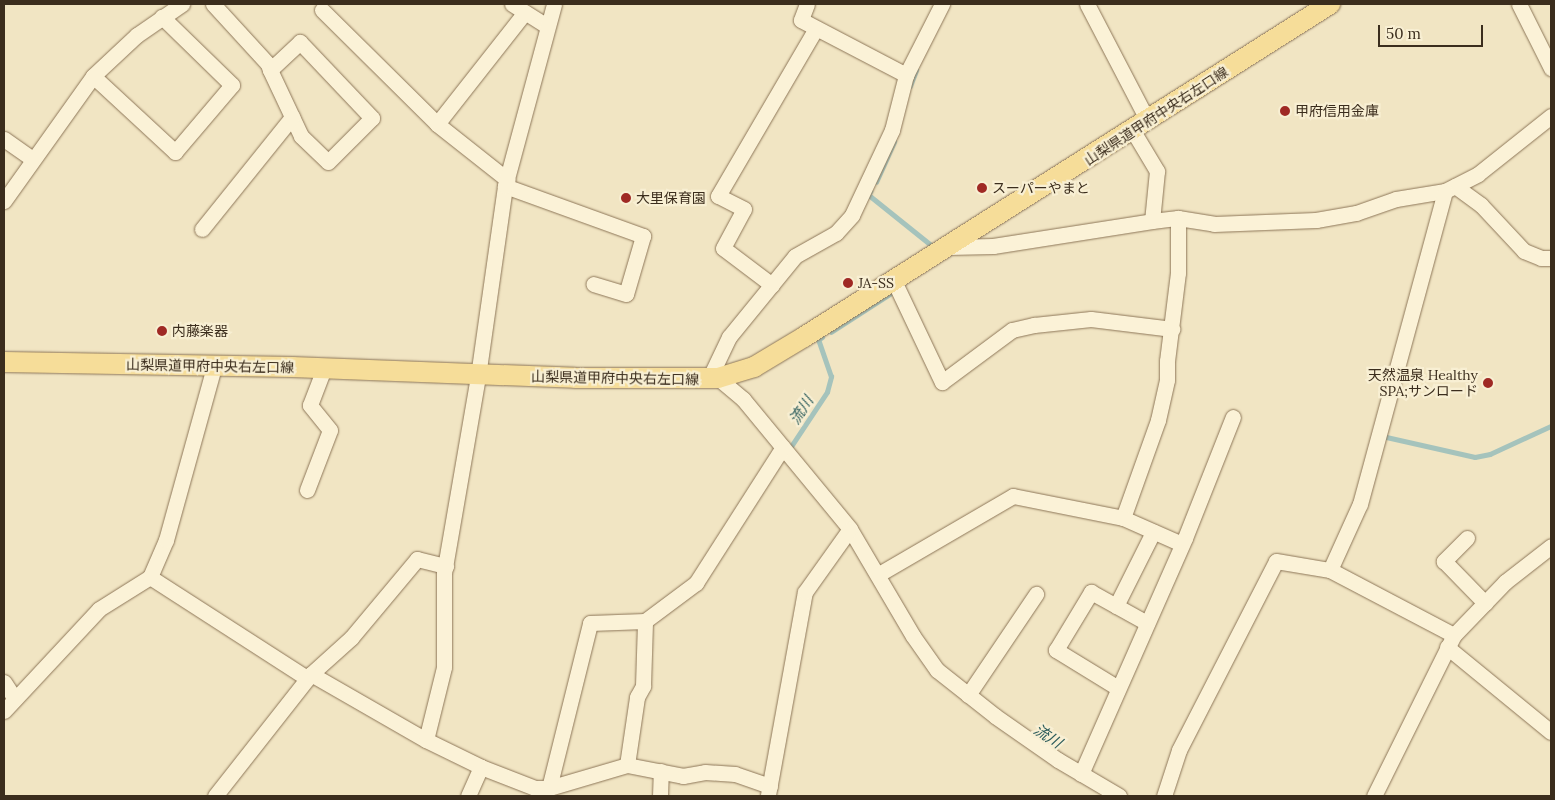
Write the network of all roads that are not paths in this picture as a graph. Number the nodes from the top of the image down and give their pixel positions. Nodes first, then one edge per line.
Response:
1 (182, 4) edge
2 (213, 4) edge
3 (554, 4) edge
4 (807, 4) edge
5 (942, 4) edge
6 (1087, 4) edge
7 (1330, 4) edge
8 (1519, 4) edge
9 (519, 8) edge
10 (322, 10) dead end
11 (162, 18) junction
12 (547, 26) junction
13 (816, 28) junction
14 (1551, 68) edge
15 (270, 70) junction
16 (906, 75) junction
17 (93, 76) junction
18 (1551, 116) edge
19 (292, 117) junction
20 (437, 124) junction
21 (1141, 126) junction
22 (4, 139) edge
23 (33, 159) junction
24 (506, 183) junction
25 (1450, 189) junction
26 (4, 201) edge
27 (1178, 218) junction
28 (1152, 221) junction
29 (202, 229) dead end
30 (946, 248) junction
31 (1551, 258) edge
32 (594, 284) dead end
33 (772, 285) junction
34 (897, 287) junction
35 (1172, 329) junction
36 (4, 362) edge
37 (214, 367) junction
38 (324, 368) junction
39 (478, 376) junction
40 (713, 379) junction
41 (1233, 417) dead end
42 (783, 447) junction
43 (307, 490) dead end
44 (1123, 518) junction
45 (850, 529) junction
46 (1153, 532) junction
47 (1468, 538) dead end
48 (1182, 544) junction
49 (1551, 546) edge
50 (446, 566) junction
51 (1330, 570) junction
52 (879, 574) junction
53 (150, 577) junction
54 (1036, 594) dead end
55 (1485, 602) junction
56 (1116, 606) junction
57 (645, 622) junction
58 (1147, 623) junction
59 (1451, 641) junction
60 (309, 676) junction
61 (4, 682) edge
62 (1118, 688) junction
63 (968, 695) junction
64 (15, 699) junction
65 (4, 711) edge
66 (1551, 732) edge
67 (426, 740) junction
68 (627, 765) junction
69 (481, 767) junction
70 (662, 771) junction
71 (1081, 774) junction
72 (549, 788) junction
73 (769, 791) edge
74 (215, 796) edge
75 (468, 796) edge
76 (660, 796) edge
77 (1120, 796) edge
78 (1164, 796) edge
79 (1374, 796) edge

1 - 11 street
2 - 15 street
3 - 12 street
4 - 13 street
5 - 16 street
6 - 21 street
7 - 21 main road, 山梨県道甲府中央右左口線
8 - 14 street
9 - 12 street
9 - 20 street
10 - 20 street
11 - 17 street
11 - 17 street
12 - 24 street
13 - 16 street
13 - 33 street
15 - 19 street
15 - 19 street
16 - 33 street
17 - 23 street
18 - 25 street
19 - 29 street
20 - 24 street
21 - 28 street
21 - 30 main road, 山梨県道甲府中央右左口線
22 - 23 street
23 - 26 street
24 - 32 street
24 - 39 street
25 - 27 street
25 - 31 street
25 - 51 street
27 - 28 street
27 - 35 street
28 - 30 street
30 - 34 main road, 山梨県道甲府中央右左口線
33 - 40 street
34 - 35 street
34 - 40 main road, 山梨県道甲府中央右左口線
35 - 44 street
36 - 37 main road, 山梨県道甲府中央右左口線
37 - 38 main road, 山梨県道甲府中央右左口線
37 - 53 street
38 - 39 main road, 山梨県道甲府中央右左口線
38 - 43 street
39 - 40 main road, 山梨県道甲府中央右左口線
39 - 50 street
40 - 42 street
41 - 48 street
42 - 45 street
42 - 57 street
44 - 46 street
44 - 52 street
45 - 52 street
45 - 73 street
46 - 48 street
46 - 56 street
47 - 55 street
48 - 58 street
49 - 55 street
50 - 60 street
50 - 67 street
51 - 59 street
51 - 78 street
52 - 63 street
53 - 60 street
53 - 64 street
54 - 63 street
55 - 59 street
56 - 58 street
56 - 62 street
57 - 68 street
57 - 72 street
58 - 62 street
59 - 66 street
59 - 79 street
60 - 67 street
60 - 74 street
61 - 64 street
62 - 71 street
63 - 71 street
64 - 65 street
67 - 69 street
68 - 70 street
68 - 72 street
69 - 72 street
69 - 75 street
70 - 73 street
70 - 76 street
71 - 77 street

